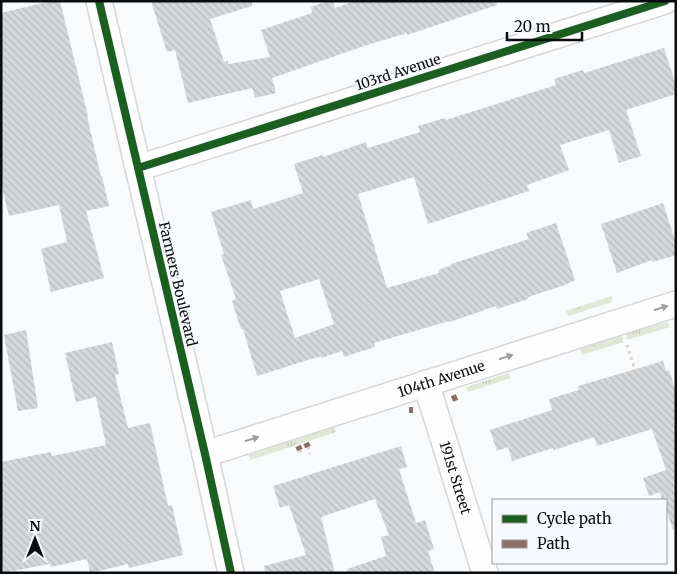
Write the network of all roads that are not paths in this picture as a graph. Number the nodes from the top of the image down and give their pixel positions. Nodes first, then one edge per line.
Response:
1 (99, 1) edge
2 (665, 1) edge
3 (138, 168) junction
4 (676, 304) edge
5 (426, 383) junction
6 (205, 454) junction
7 (231, 573) edge
8 (486, 573) edge

1 - 3 street, Farmers Boulevard
2 - 3 street, 103rd Avenue
3 - 6 street, Farmers Boulevard
5 -> 4 street, 104th Avenue
6 -> 5 street, 104th Avenue
5 - 8 street, 191st Street
6 - 7 street, Farmers Boulevard

